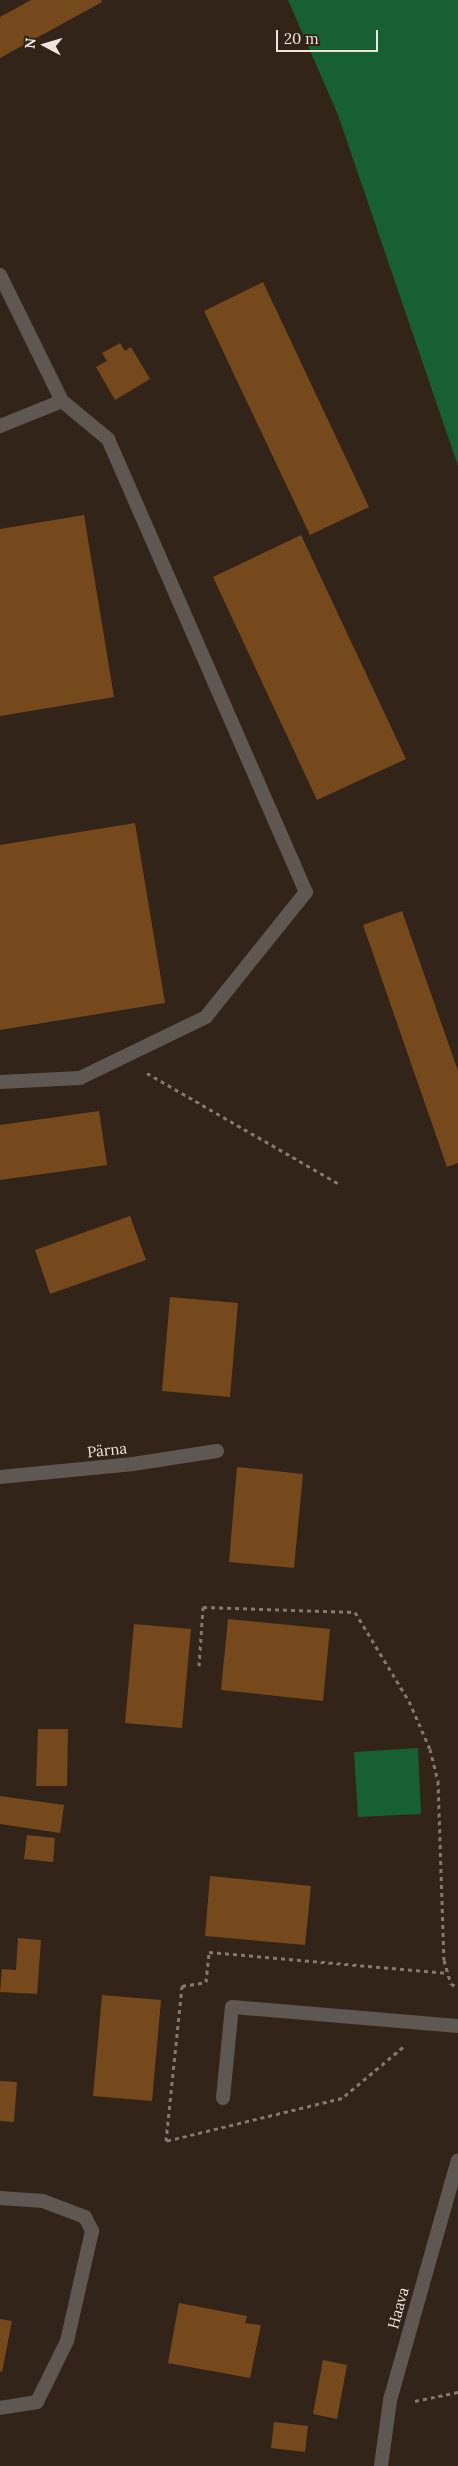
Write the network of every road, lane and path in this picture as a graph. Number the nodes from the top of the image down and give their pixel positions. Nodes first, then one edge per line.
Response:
1 (0, 275) edge
2 (62, 401) junction
3 (0, 426) edge
4 (120, 1058) junction
5 (0, 1082) edge
6 (339, 1184) dead end
7 (217, 1451) dead end
8 (0, 1477) edge
9 (199, 1666) dead end
10 (458, 1987) edge
11 (458, 2026) edge
12 (223, 2098) dead end
13 (458, 2160) edge
14 (0, 2198) edge
15 (458, 2392) edge
16 (410, 2402) dead end
17 (0, 2408) edge
18 (381, 2466) edge

1 - 2 street
2 - 3 street
2 - 4 street
4 - 5 street
4 - 6 path
7 - 8 street, Pärna
9 - 10 path
11 - 12 street
13 - 18 street, Haava
14 - 17 street
15 - 16 path

